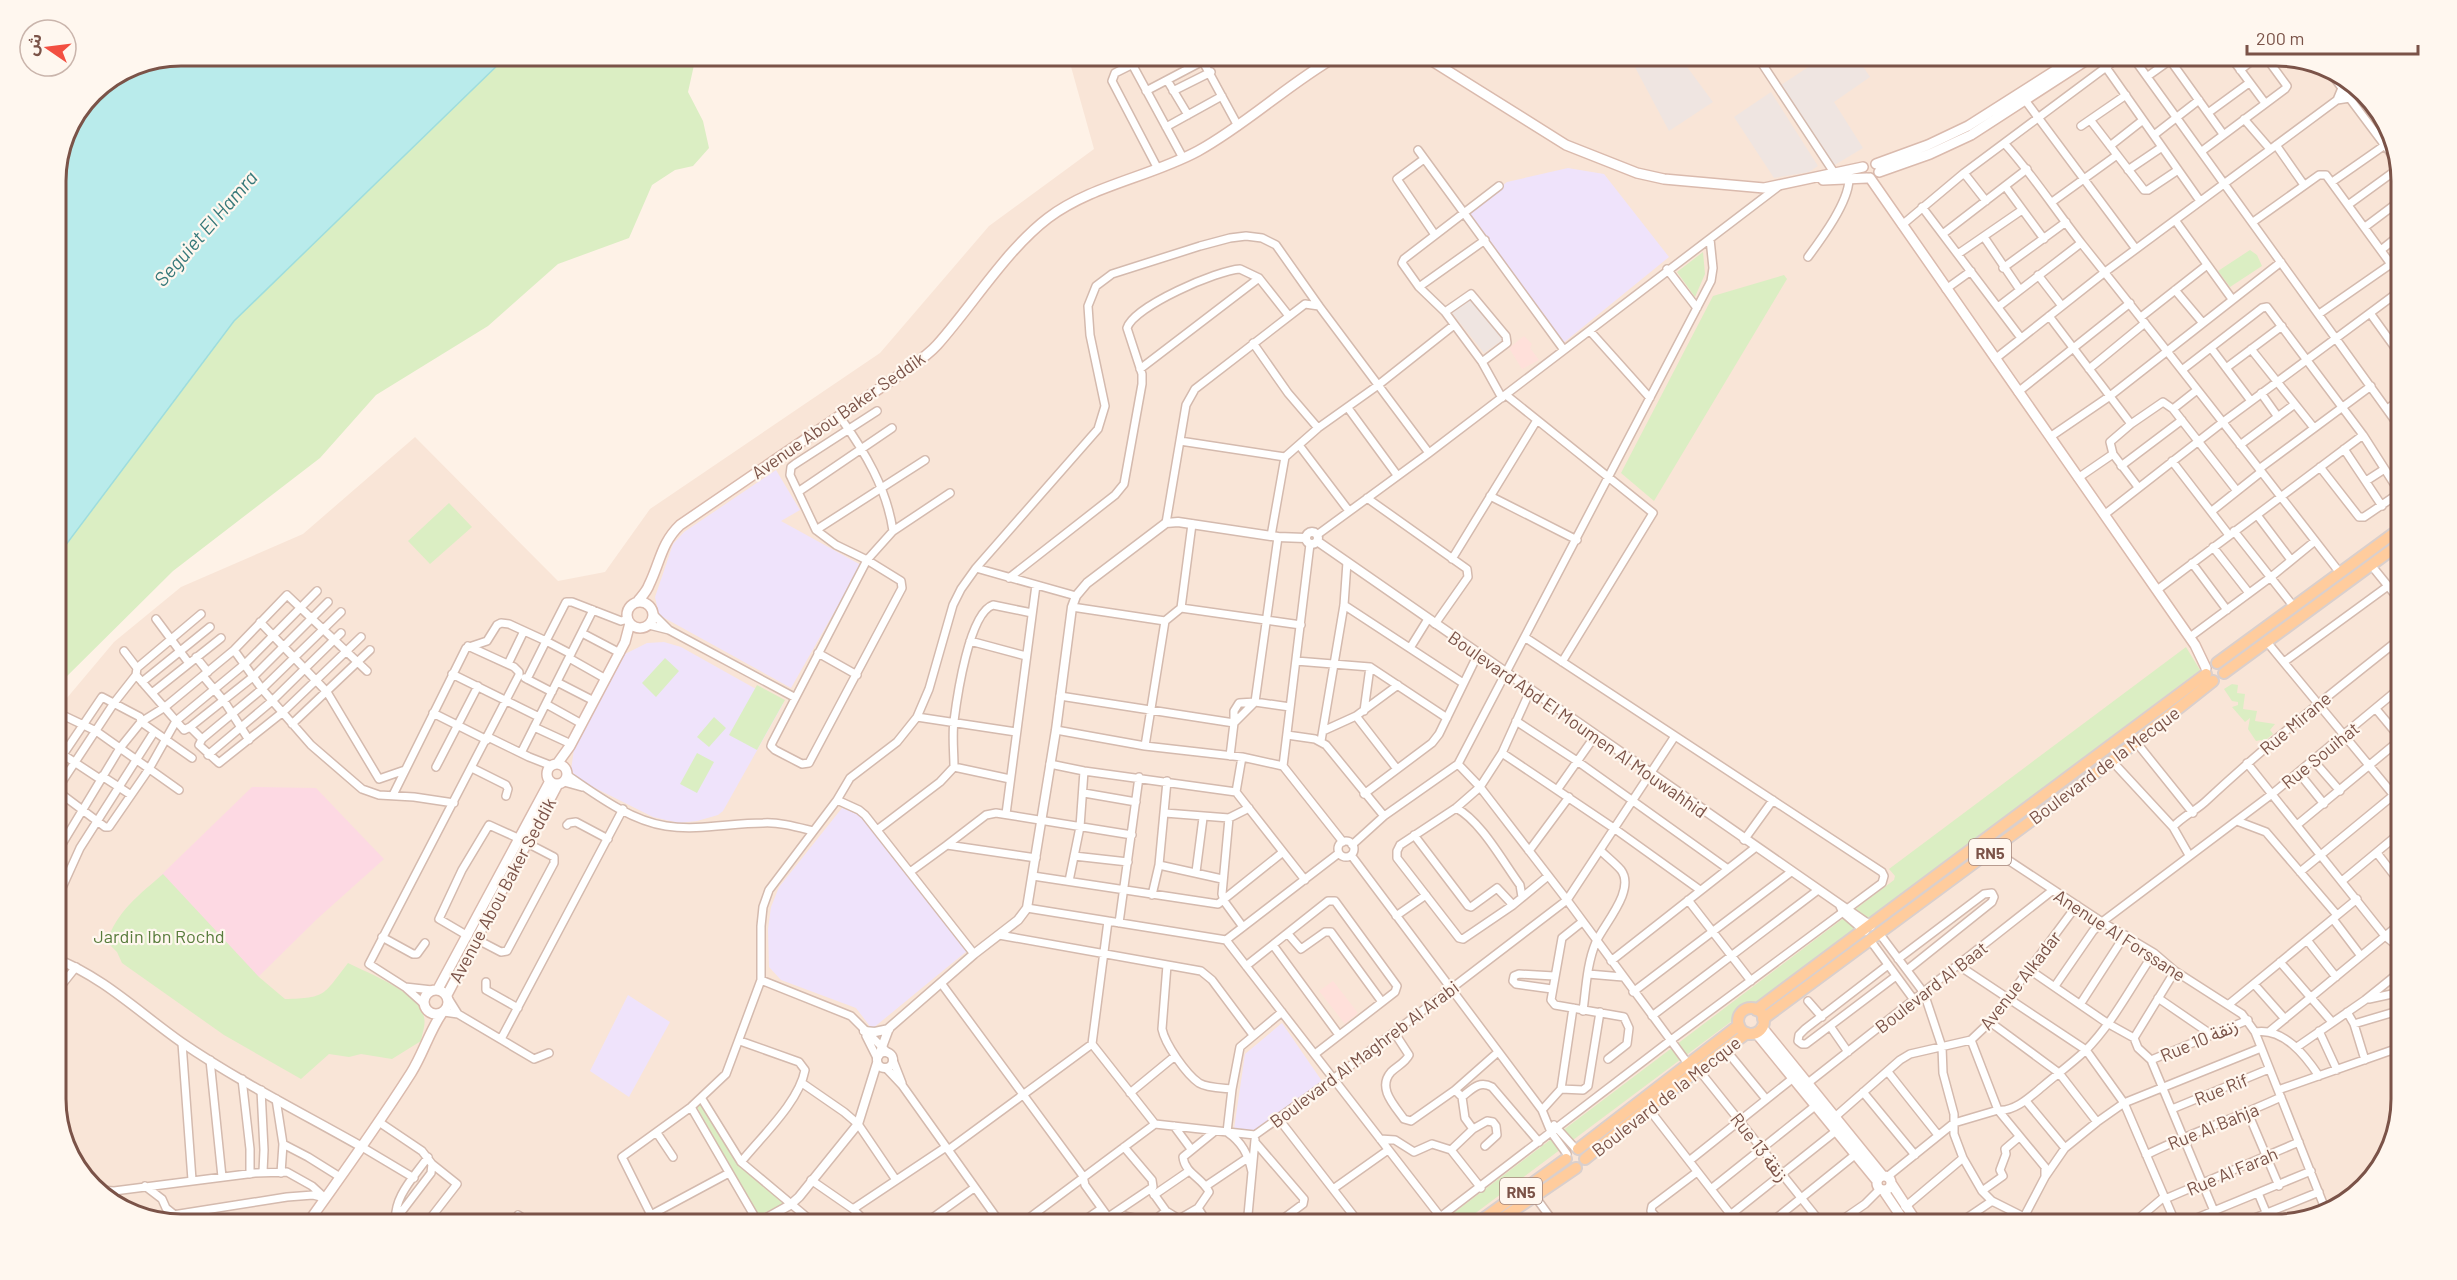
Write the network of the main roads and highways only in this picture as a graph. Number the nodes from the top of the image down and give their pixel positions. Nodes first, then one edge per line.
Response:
1 (1322, 66) edge
2 (1440, 66) edge
3 (2062, 66) edge
4 (2080, 66) edge
5 (1863, 167) junction
6 (1878, 170) junction
7 (1868, 178) junction
8 (1812, 179) junction
9 (1895, 215) junction
10 (2391, 535) edge
11 (2391, 550) edge
12 (649, 586) junction
13 (638, 601) junction
14 (652, 611) junction
15 (629, 621) junction
16 (644, 627) junction
17 (625, 642) junction
18 (2211, 670) junction
19 (571, 745) junction
20 (552, 767) junction
21 (561, 778) junction
22 (1871, 933) junction
23 (472, 938) junction
24 (435, 990) junction
25 (448, 997) junction
26 (425, 1006) junction
27 (443, 1012) junction
28 (1754, 1024) junction
29 (430, 1030) junction
30 (1694, 1067) junction
31 (1571, 1152) junction
32 (1585, 1159) junction
33 (1576, 1167) junction
34 (1883, 1183) junction
35 (313, 1214) edge
36 (1489, 1214) edge
37 (1508, 1214) edge
38 (1899, 1214) edge
39 (1910, 1214) edge

1 - 12 main road, Avenue Abou Baker Seddik
2 - 8 main road
3 - 6 main road
4 - 6 main road
5 - 6 main road
5 - 7 main road
5 - 8 main road
6 - 7 main road
6 - 9 main road
7 - 8 main road
7 - 9 main road
9 - 18 main road
10 - 18 main road, Boulevard de la Mecque / RN5
11 - 18 main road
12 - 13 main road, Avenue Abou Baker Seddik
12 - 14 main road, Avenue Abou Baker Seddik
13 - 14 main road
13 - 15 main road
14 - 16 main road
15 - 16 main road
15 - 17 main road, Avenue Abou Baker Seddik
16 - 17 main road, Avenue Abou Baker Seddik
17 - 19 main road, Avenue Abou Baker Seddik
18 - 22 main road, Boulevard de la Mecque / RN5
18 - 22 main road, Boulevard de la Mecque / RN5
19 - 20 main road, Avenue Abou Baker Seddik
19 - 21 main road, Avenue Abou Baker Seddik
20 - 21 main road
20 - 21 main road
21 - 23 main road, Avenue Abou Baker Seddik
22 - 28 main road, Boulevard de la Mecque / RN5
23 - 24 main road, Avenue Abou Baker Seddik
23 - 25 main road, Avenue Abou Baker Seddik
24 - 25 main road
24 - 26 main road
25 - 27 main road
26 - 27 main road
26 - 29 main road
27 - 29 main road
28 - 30 main road, Boulevard de la Mecque / RN5
28 - 30 main road, Boulevard de la Mecque / RN5
28 - 34 main road
28 - 34 main road
29 - 35 main road
30 - 31 main road, Boulevard de la Mecque / RN5
30 - 32 main road, Boulevard de la Mecque / RN5
31 - 32 main road
31 - 33 main road
31 - 36 main road, Boulevard de la Mecque / RN5
32 - 33 main road, RN5
33 - 37 main road, Boulevard de la Mecque / RN5
34 - 38 main road
34 - 39 main road

